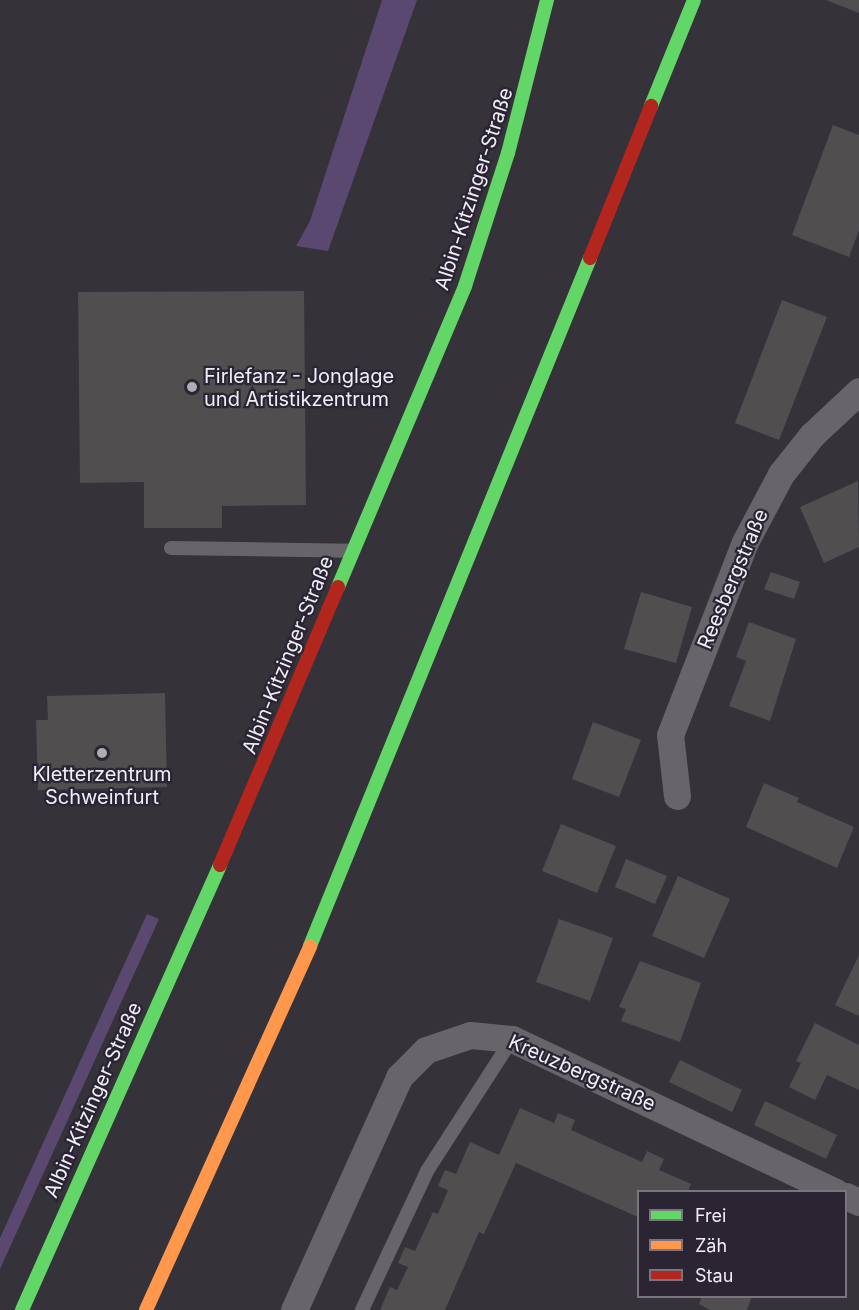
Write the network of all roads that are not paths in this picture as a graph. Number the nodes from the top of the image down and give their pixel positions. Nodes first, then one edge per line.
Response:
1 (547, 0) edge
2 (694, 0) edge
3 (859, 391) edge
4 (171, 548) dead end
5 (352, 551) junction
6 (677, 796) dead end
7 (512, 1039) junction
8 (834, 1190) edge
9 (22, 1310) edge
10 (146, 1310) edge
11 (294, 1310) edge
12 (362, 1310) edge

1 - 5 main road, Albin-Kitzinger-Straße
2 - 10 main road
3 - 6 street, Reesbergstraße
4 - 5 lane
5 - 9 main road, Albin-Kitzinger-Straße
7 - 8 street, Kreuzbergstraße
7 - 11 street, Kreuzbergstraße
7 - 12 lane

